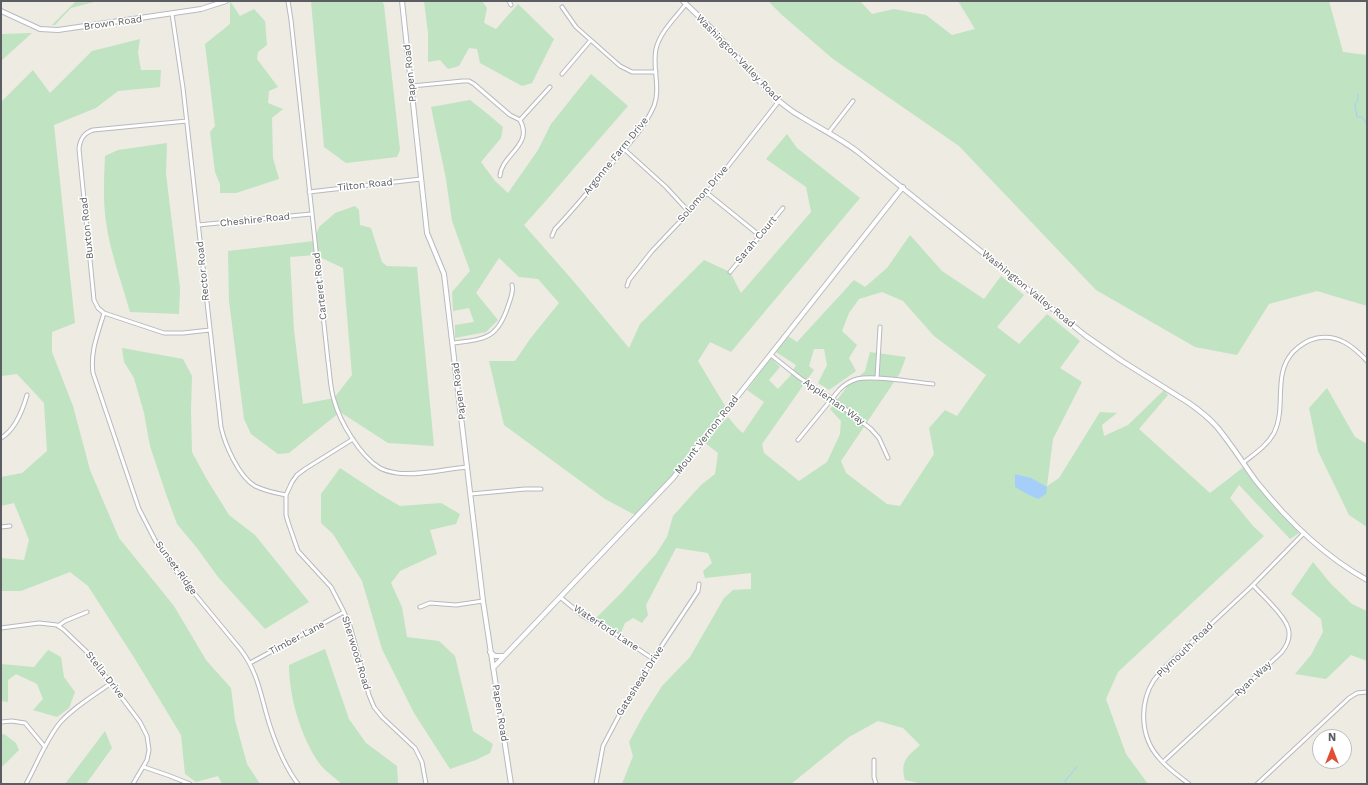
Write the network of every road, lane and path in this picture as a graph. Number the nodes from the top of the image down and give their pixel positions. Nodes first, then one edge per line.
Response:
1 (226, 1) edge
2 (288, 1) edge
3 (402, 1) edge
4 (509, 1) edge
5 (685, 2) edge
6 (511, 5) dead end
7 (562, 7) dead end
8 (1, 11) edge
9 (172, 14) junction
10 (590, 41) junction
11 (656, 72) junction
12 (562, 74) dead end
13 (412, 86) junction
14 (550, 87) dead end
15 (779, 101) junction
16 (853, 101) dead end
17 (187, 120) junction
18 (520, 120) junction
19 (829, 132) junction
20 (624, 149) junction
21 (500, 176) dead end
22 (421, 179) junction
23 (903, 187) junction
24 (309, 192) junction
25 (707, 193) junction
26 (783, 208) dead end
27 (689, 212) junction
28 (312, 214) junction
29 (198, 226) junction
30 (760, 235) junction
31 (552, 236) dead end
32 (730, 272) dead end
33 (512, 285) dead end
34 (627, 286) dead end
35 (104, 313) junction
36 (880, 327) dead end
37 (210, 330) junction
38 (453, 343) junction
39 (771, 355) junction
40 (1367, 361) edge
41 (877, 378) junction
42 (933, 384) dead end
43 (27, 394) dead end
44 (831, 398) junction
45 (1, 438) edge
46 (353, 438) junction
47 (798, 440) dead end
48 (888, 458) dead end
49 (1243, 463) junction
50 (467, 466) junction
51 (542, 489) dead end
52 (470, 494) junction
53 (286, 495) junction
54 (10, 526) dead end
55 (1, 527) edge
56 (1304, 533) junction
57 (1367, 580) edge
58 (699, 584) dead end
59 (1253, 585) junction
60 (560, 597) junction
61 (483, 601) junction
62 (420, 607) dead end
63 (87, 612) dead end
64 (344, 612) junction
65 (58, 626) junction
66 (1, 628) edge
67 (490, 652) junction
68 (504, 656) junction
69 (653, 659) junction
70 (250, 663) junction
71 (493, 668) junction
72 (111, 683) junction
73 (1367, 692) edge
74 (1, 722) edge
75 (45, 747) junction
76 (874, 760) dead end
77 (1163, 762) junction
78 (144, 767) junction
79 (26, 784) edge
80 (133, 784) edge
81 (190, 784) edge
82 (298, 784) edge
83 (426, 784) edge
84 (511, 784) edge
85 (596, 784) edge
86 (876, 784) edge
87 (1189, 784) edge
88 (1257, 784) edge

1 - 9 street, Brown Road
2 - 24 street, Carteret Road
3 - 13 street, Papen Road
4 - 6 street
5 - 11 street, Argonne Farm Drive
5 - 15 street, Washington Valley Road
7 - 10 street
8 - 9 street, Brown Road
9 - 17 street, Rector Road
10 - 11 street
10 - 12 street
11 - 20 street, Argonne Farm Drive
13 - 18 street
13 - 22 street, Papen Road
14 - 18 street
15 - 19 street, Washington Valley Road
15 - 25 street, Solomon Drive
16 - 19 street
17 - 29 street, Rector Road
17 - 35 street, Buxton Road
18 - 21 street
19 - 23 street, Washington Valley Road
20 - 27 street
20 - 31 street, Argonne Farm Drive
22 - 24 street, Tilton Road
22 - 38 street, Papen Road
23 - 39 street, Mount Vernon Road
23 - 49 street, Washington Valley Road
24 - 28 street, Carteret Road
25 - 27 street, Solomon Drive
25 - 30 street
26 - 30 street, Sarah Court
27 - 34 street, Solomon Drive
28 - 29 street, Cheshire Road
28 - 46 street, Carteret Road
29 - 37 street, Rector Road
30 - 32 street, Sarah Court
33 - 38 street
35 - 37 street
35 - 70 street, Sunset Ridge
36 - 41 street
37 - 53 street, Rector Road
38 - 50 street, Papen Road
39 - 44 street, Appleman Way
39 - 60 street, Mount Vernon Road
40 - 49 street
41 - 42 street
41 - 44 street
43 - 45 street
44 - 47 street
44 - 48 street, Appleman Way
46 - 50 street, Carteret Road
46 - 53 street
49 - 56 street, Washington Valley Road
50 - 52 street, Papen Road
51 - 52 street
52 - 61 street, Papen Road
53 - 64 street, Sherwood Road
54 - 55 street
56 - 57 street, Washington Valley Road
56 - 59 street, Plymouth Road
58 - 69 street, Gateshead Drive
59 - 77 street, Plymouth Road
59 - 77 street, Ryan Way
60 - 68 street, Mount Vernon Road
60 - 69 street, Waterford Lane
61 - 62 street
61 - 67 street, Papen Road
63 - 65 street
64 - 70 street, Timber Lane
64 - 83 street, Sherwood Road
65 - 66 street
65 - 72 street, Stella Drive
67 - 68 street
67 - 71 street, Papen Road
68 - 71 street, Mount Vernon Road
69 - 85 street, Gateshead Drive
70 - 82 street, Sunset Ridge
71 - 84 street, Papen Road
72 - 75 street
72 - 78 street, Stella Drive
73 - 88 street
74 - 75 street
75 - 79 street
76 - 86 street
77 - 87 street, Plymouth Road
78 - 80 street, Stella Drive
78 - 81 street

